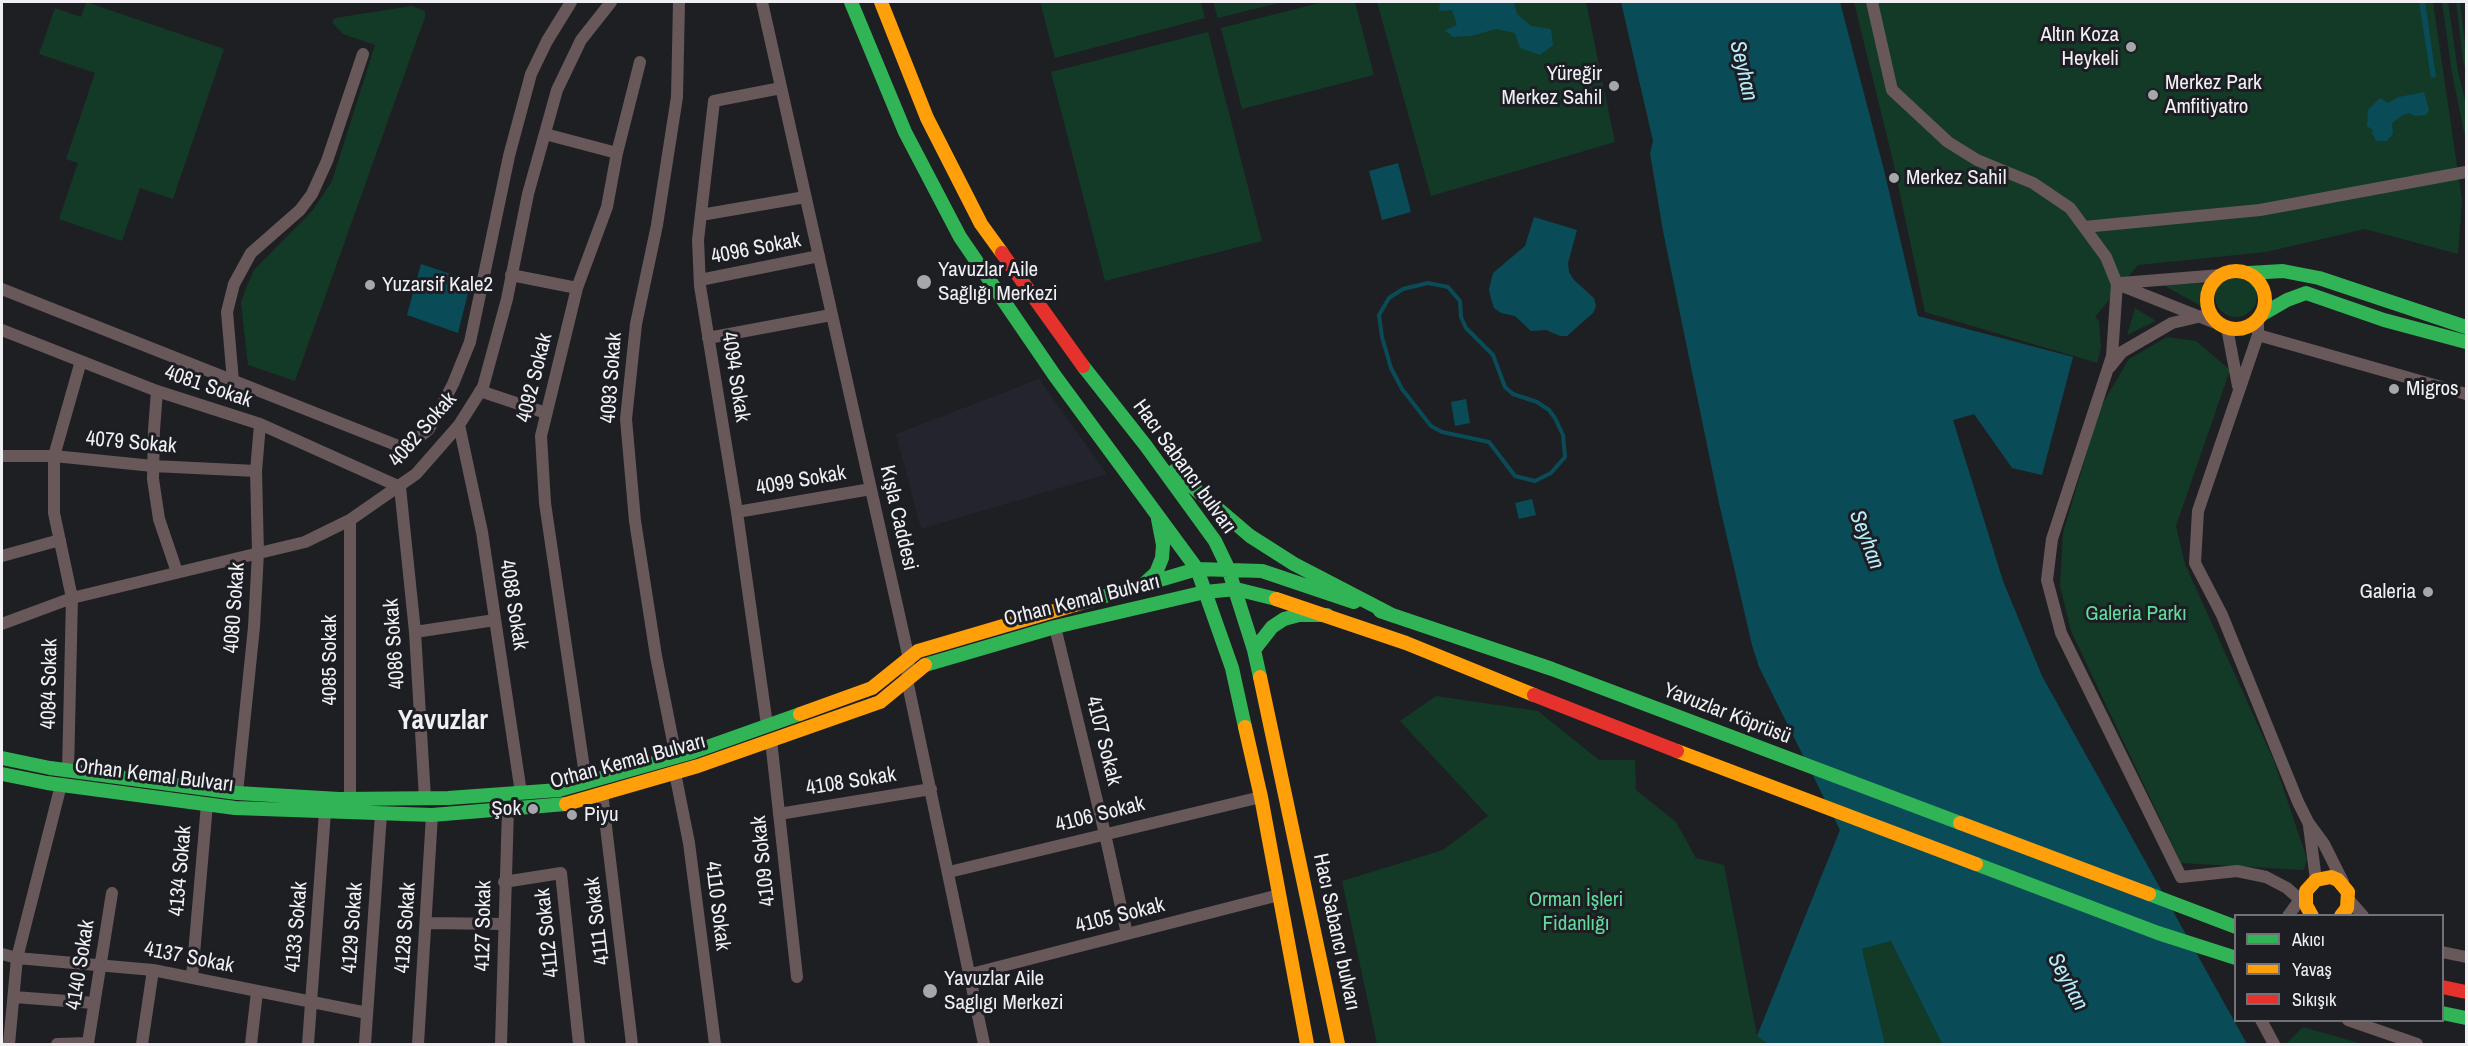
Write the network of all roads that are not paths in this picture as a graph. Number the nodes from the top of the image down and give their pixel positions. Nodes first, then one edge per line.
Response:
1 (571, 2) edge
2 (611, 2) edge
3 (679, 2) edge
4 (762, 2) edge
5 (851, 2) edge
6 (881, 2) edge
7 (1872, 2) edge
8 (363, 54) dead end
9 (640, 62) dead end
10 (781, 88) junction
11 (545, 134) junction
12 (617, 153) junction
13 (2466, 172) edge
14 (805, 197) junction
15 (701, 215) junction
16 (2084, 227) junction
17 (819, 256) junction
18 (2248, 273) junction
19 (2221, 274) junction
20 (511, 275) junction
21 (700, 280) junction
22 (2117, 284) junction
23 (577, 288) junction
24 (2, 289) edge
25 (831, 315) junction
26 (2202, 316) junction
27 (2259, 323) junction
28 (2223, 326) junction
29 (2466, 327) edge
30 (2, 330) edge
31 (708, 338) junction
32 (2466, 342) edge
33 (81, 361) junction
34 (2107, 370) junction
35 (233, 381) junction
36 (157, 390) junction
37 (2239, 390) junction
38 (480, 391) junction
39 (2466, 394) edge
40 (546, 413) junction
41 (260, 424) junction
42 (459, 425) junction
43 (1146, 446) junction
44 (2, 456) edge
45 (54, 456) junction
46 (153, 466) junction
47 (256, 471) junction
48 (400, 487) junction
49 (872, 489) junction
50 (1156, 510) junction
51 (737, 512) junction
52 (350, 520) junction
53 (60, 540) junction
54 (258, 553) junction
55 (2, 556) edge
56 (1228, 568) junction
57 (1197, 569) junction
58 (177, 572) junction
59 (1144, 584) junction
60 (1236, 589) junction
61 (1205, 592) junction
62 (72, 598) junction
63 (1328, 615) junction
64 (1394, 616) junction
65 (495, 620) junction
66 (2, 624) edge
67 (1055, 627) junction
68 (416, 632) junction
69 (1254, 650) junction
70 (909, 659) junction
71 (907, 680) junction
72 (767, 725) junction
73 (771, 740) junction
74 (676, 757) junction
75 (2, 758) edge
76 (68, 771) junction
77 (675, 772) junction
78 (2, 774) edge
79 (586, 782) junction
80 (61, 785) junction
81 (931, 789) junction
82 (237, 793) junction
83 (521, 793) junction
84 (602, 793) junction
85 (1261, 797) junction
86 (425, 798) junction
87 (350, 799) junction
88 (207, 804) junction
89 (508, 809) junction
90 (325, 812) junction
91 (381, 814) junction
92 (779, 814) junction
93 (432, 815) junction
94 (2308, 822) junction
95 (1105, 834) junction
96 (949, 872) junction
97 (2316, 880) junction
98 (504, 882) junction
99 (2344, 885) junction
100 (112, 893) dead end
101 (1279, 895) junction
102 (2349, 900) junction
103 (2306, 903) edge
104 (2290, 914) edge
105 (2343, 914) edge
106 (2362, 914) edge
107 (426, 923) junction
108 (504, 924) junction
109 (2234, 927) edge
110 (1127, 934) junction
111 (2444, 952) edge
112 (2, 954) edge
113 (2466, 957) edge
114 (17, 958) junction
115 (2234, 958) edge
116 (100, 964) junction
117 (153, 970) junction
118 (970, 974) junction
119 (192, 977) junction
120 (797, 977) dead end
121 (2444, 987) edge
122 (257, 992) junction
123 (2466, 992) edge
124 (14, 997) junction
125 (94, 1003) junction
126 (311, 1003) junction
127 (367, 1013) junction
128 (2444, 1013) edge
129 (2466, 1018) edge
130 (2262, 1022) edge
131 (2354, 1022) edge
132 (9, 1044) edge
133 (57, 1044) edge
134 (142, 1044) edge
135 (251, 1044) edge
136 (308, 1044) edge
137 (365, 1044) edge
138 (418, 1044) edge
139 (501, 1044) edge
140 (579, 1044) edge
141 (632, 1044) edge
142 (715, 1044) edge
143 (984, 1044) edge
144 (1307, 1044) edge
145 (1338, 1044) edge
146 (2274, 1044) edge
147 (2417, 1044) edge

1 - 35 street
2 - 11 street, 4082 Sokak
3 - 74 street, 4093 Sokak
4 - 10 street, Kışla Caddesi
5 - 50 main road
6 - 43 main road, Hacı Sabancı bulvarı
7 - 16 street
8 - 35 street
9 - 12 street, 4092 Sokak
10 - 14 street, Kışla Caddesi
10 - 15 street, 4094 Sokak
11 - 12 street
11 - 20 street, 4082 Sokak
12 - 23 street, 4092 Sokak
13 - 16 street
14 - 15 street
14 - 17 street, Kışla Caddesi
15 - 21 street, 4094 Sokak
16 - 22 street
17 - 21 street, 4096 Sokak
17 - 25 street, Kışla Caddesi
18 - 19 main road
18 - 27 main road
18 - 29 main road
19 - 22 street
19 - 28 main road
20 - 23 street
20 - 38 street, 4082 Sokak
21 - 31 street, 4094 Sokak
22 - 26 street
22 - 34 street
23 - 40 street, 4092 Sokak
24 - 35 street
25 - 31 street
25 - 49 street, Kışla Caddesi
26 - 28 street
26 - 34 street
27 - 28 main road
27 - 32 main road
27 - 37 street
27 - 39 street
28 - 37 street
30 - 33 street, 4081 Sokak
31 - 51 street, 4094 Sokak
33 - 36 street, 4081 Sokak
33 - 45 street, 4084 Sokak
34 - 103 street
36 - 41 street, 4081 Sokak
36 - 46 street
37 - 94 street
38 - 40 street
38 - 42 street, 4082 Sokak
40 - 79 street, 4092 Sokak
41 - 47 street, 4080 Sokak
41 - 48 street, 4081 Sokak
42 - 48 street, 4082 Sokak
42 - 65 street, 4088 Sokak
43 - 56 main road, Hacı Sabancı bulvarı
43 - 64 main road
44 - 45 street, 4079 Sokak
45 - 46 street, 4079 Sokak
45 - 53 street, 4084 Sokak
46 - 47 street, 4079 Sokak
46 - 58 street
47 - 54 street, 4080 Sokak
48 - 52 street, 4082 Sokak
48 - 68 street, 4086 Sokak
49 - 51 street, 4099 Sokak
49 - 70 street, Kışla Caddesi
50 - 57 main road
50 - 59 main road
51 - 72 street, 4094 Sokak
52 - 54 street, 4082 Sokak
52 - 87 street, 4085 Sokak
53 - 55 street
53 - 62 street, 4084 Sokak
54 - 58 street, 4082 Sokak
54 - 82 street, 4080 Sokak
56 - 57 main road, Yavuzlar Köprüsü
56 - 60 main road, Hacı Sabancı bulvarı
56 - 64 main road, Yavuzlar Köprüsü
57 - 59 main road, Orhan Kemal Bulvarı
57 - 61 main road
58 - 62 street, 4082 Sokak
59 - 70 main road, Orhan Kemal Bulvarı
60 - 61 main road, Orhan Kemal Bulvarı
60 - 63 main road
60 - 69 main road, Hacı Sabancı bulvarı
61 - 67 main road, Orhan Kemal Bulvarı
61 - 85 main road
62 - 66 street, 4082 Sokak
62 - 76 street, 4084 Sokak
63 - 69 main road
63 - 115 main road
64 - 109 main road, Yavuzlar Köprüsü
65 - 68 street
65 - 83 street, 4088 Sokak
67 - 71 main road, Orhan Kemal Bulvarı
67 - 95 street, 4107 Sokak
68 - 86 street, 4086 Sokak
69 - 145 main road, Hacı Sabancı bulvarı
70 - 71 street, Kışla Caddesi
70 - 72 main road, Orhan Kemal Bulvarı
71 - 73 main road, Orhan Kemal Bulvarı
71 - 81 street, Kışla Caddesi
72 - 74 main road, Orhan Kemal Bulvarı
73 - 77 main road, Orhan Kemal Bulvarı
73 - 92 street, 4109 Sokak
74 - 79 main road, Orhan Kemal Bulvarı
75 - 76 main road, Orhan Kemal Bulvarı
76 - 82 main road, Orhan Kemal Bulvarı
77 - 84 main road, Orhan Kemal Bulvarı
77 - 142 street, 4110 Sokak
78 - 80 main road, Orhan Kemal Bulvarı
79 - 83 main road, Orhan Kemal Bulvarı
80 - 88 main road, Orhan Kemal Bulvarı
80 - 114 street
81 - 92 street, 4108 Sokak
81 - 96 street, Kışla Caddesi
82 - 87 main road, Orhan Kemal Bulvarı
83 - 86 main road, Orhan Kemal Bulvarı
84 - 89 main road, Orhan Kemal Bulvarı
84 - 141 street, 4111 Sokak
85 - 95 street, 4106 Sokak
85 - 101 main road
86 - 87 main road, Orhan Kemal Bulvarı
88 - 90 main road, Orhan Kemal Bulvarı
88 - 119 street, 4134 Sokak
89 - 93 main road, Orhan Kemal Bulvarı
89 - 98 street, 4127 Sokak
90 - 91 main road, Orhan Kemal Bulvarı
90 - 126 street, 4133 Sokak
91 - 93 main road, Orhan Kemal Bulvarı
91 - 127 street, 4129 Sokak
92 - 120 street, 4109 Sokak
93 - 107 street, 4128 Sokak
94 - 97 street
94 - 99 street
95 - 96 street, 4106 Sokak
95 - 110 street, 4107 Sokak
96 - 118 street, Kışla Caddesi
97 - 99 main road
97 - 103 main road
98 - 108 street, 4127 Sokak
98 - 140 street, 4112 Sokak
99 - 102 main road
100 - 116 street, 4140 Sokak
101 - 110 street, 4105 Sokak
101 - 144 main road
102 - 105 main road
102 - 106 street
103 - 104 street
107 - 108 street
107 - 138 street, 4128 Sokak
108 - 139 street, 4127 Sokak
110 - 118 street, 4105 Sokak
111 - 113 street
112 - 114 street, 4137 Sokak
114 - 116 street, 4137 Sokak
114 - 124 street
116 - 117 street, 4137 Sokak
116 - 125 street, 4140 Sokak
117 - 119 street, 4137 Sokak
117 - 134 street
118 - 143 street, Kışla Caddesi
119 - 122 street, 4137 Sokak
121 - 123 main road
122 - 126 street, 4137 Sokak
122 - 135 street
124 - 125 street
124 - 132 street
125 - 133 street, 4140 Sokak
126 - 127 street, 4137 Sokak
126 - 136 street, 4133 Sokak
127 - 137 street, 4129 Sokak
128 - 129 main road
130 - 146 street
131 - 147 street

